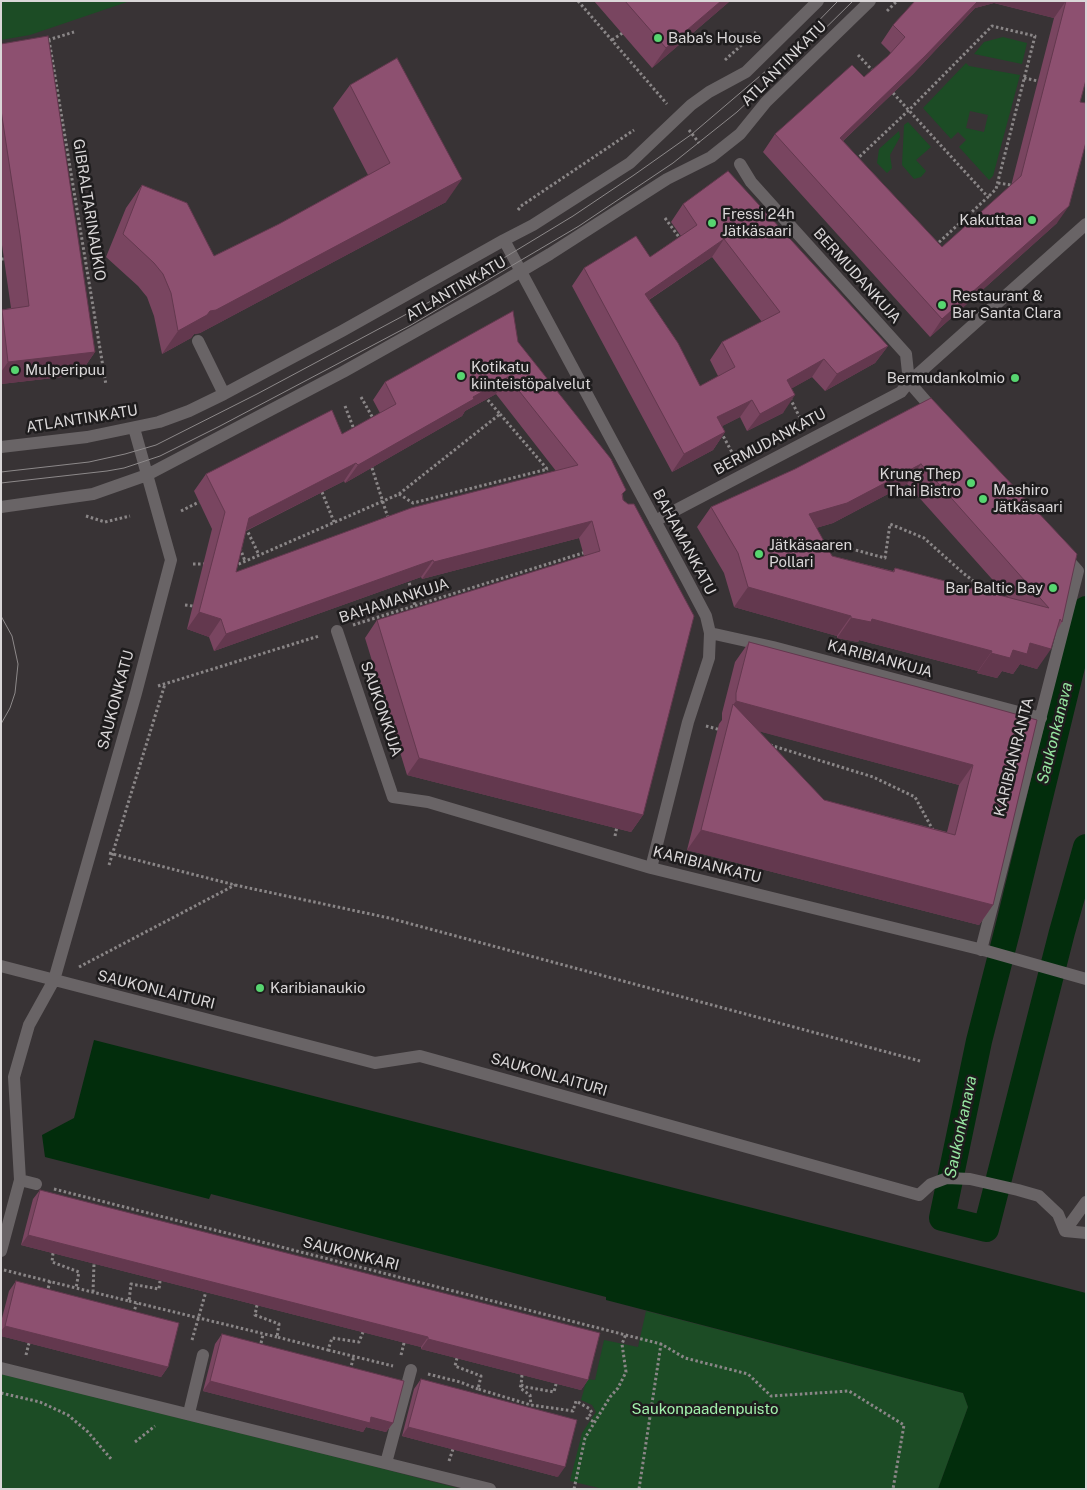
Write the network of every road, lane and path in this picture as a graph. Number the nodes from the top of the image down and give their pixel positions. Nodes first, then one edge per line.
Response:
1 (578, 1) edge
2 (818, 1) edge
3 (870, 1) edge
4 (763, 26) dead end
5 (629, 28) dead end
6 (74, 32) dead end
7 (49, 40) junction
8 (612, 40) junction
9 (43, 42) edge
10 (858, 55) dead end
11 (719, 65) dead end
12 (876, 74) edge
13 (1024, 78) junction
14 (1038, 80) dead end
15 (893, 93) edge
16 (673, 97) dead end
17 (665, 101) junction
18 (660, 106) dead end
19 (909, 110) junction
20 (640, 127) dead end
21 (740, 164) dead end
22 (862, 167) edge
23 (998, 183) junction
24 (1011, 185) edge
25 (988, 197) junction
26 (521, 206) dead end
27 (972, 212) junction
28 (976, 216) edge
29 (665, 218) dead end
30 (1086, 224) edge
31 (504, 240) junction
32 (683, 243) edge
33 (941, 248) edge
34 (521, 271) junction
35 (198, 341) edge
36 (106, 385) dead end
37 (905, 387) junction
38 (787, 391) edge
39 (224, 394) junction
40 (361, 397) dead end
41 (487, 399) edge
42 (345, 406) dead end
43 (500, 414) junction
44 (377, 425) edge
45 (948, 425) edge
46 (134, 428) junction
47 (719, 428) edge
48 (356, 437) edge
49 (811, 439) junction
50 (1, 447) edge
51 (372, 468) edge
52 (548, 469) junction
53 (147, 475) junction
54 (552, 475) edge
55 (744, 475) junction
56 (322, 492) edge
57 (399, 494) junction
58 (199, 502) dead end
59 (382, 502) junction
60 (646, 504) junction
61 (1, 507) edge
62 (632, 508) edge
63 (181, 511) dead end
64 (89, 516) dead end
65 (130, 516) dead end
66 (655, 521) junction
67 (334, 522) junction
68 (246, 528) edge
69 (392, 528) edge
70 (817, 540) edge
71 (1051, 541) edge
72 (239, 546) edge
73 (591, 550) edge
74 (259, 555) junction
75 (245, 561) junction
76 (193, 564) dead end
77 (204, 564) dead end
78 (238, 564) junction
79 (229, 568) edge
80 (235, 571) edge
81 (407, 577) edge
82 (994, 597) edge
83 (184, 605) dead end
84 (193, 606) dead end
85 (415, 606) junction
86 (337, 630) junction
87 (710, 633) junction
88 (136, 693) junction
89 (1041, 718) junction
90 (688, 722) junction
91 (722, 730) dead end
92 (769, 745) edge
93 (393, 797) joint
94 (618, 820) edge
95 (615, 836) edge
96 (934, 838) edge
97 (92, 848) junction
98 (651, 868) junction
99 (235, 885) junction
100 (984, 951) junction
101 (1, 966) edge
102 (1086, 979) edge
103 (54, 980) junction
104 (920, 1061) dead end
105 (20, 1180) junction
106 (36, 1184) joint
107 (1086, 1202) edge
108 (1065, 1231) junction
109 (222, 1232) junction
110 (1086, 1234) edge
111 (220, 1241) edge
112 (1, 1251) edge
113 (53, 1253) edge
114 (94, 1264) edge
115 (1, 1269) edge
116 (50, 1281) junction
117 (160, 1281) edge
118 (209, 1282) edge
119 (420, 1283) junction
120 (76, 1288) junction
121 (418, 1290) edge
122 (206, 1291) edge
123 (93, 1292) junction
124 (45, 1300) edge
125 (129, 1301) junction
126 (137, 1303) junction
127 (257, 1305) edge
128 (131, 1322) edge
129 (363, 1332) edge
130 (263, 1334) junction
131 (406, 1334) edge
132 (626, 1334) junction
133 (277, 1337) junction
134 (404, 1342) edge
135 (29, 1344) edge
136 (661, 1344) junction
137 (203, 1355) dead end
138 (258, 1355) edge
139 (354, 1356) dead end
140 (457, 1358) edge
141 (26, 1359) dead end
142 (1, 1368) edge
143 (411, 1370) dead end
144 (522, 1375) edge
145 (348, 1378) edge
146 (460, 1382) dead end
147 (556, 1384) edge
148 (522, 1385) junction
149 (458, 1391) edge
150 (1, 1393) edge
151 (509, 1400) junction
152 (531, 1405) junction
153 (509, 1407) edge
154 (189, 1413) junction
155 (594, 1422) junction
156 (112, 1460) dead end
157 (386, 1463) junction
158 (490, 1489) edge
159 (574, 1489) edge
160 (639, 1489) edge
161 (893, 1489) edge

1 - 8 path
2 - 31 street, ATLANTINKATU
3 - 34 street, ATLANTINKATU
4 - 11 path
5 - 8 path
6 - 7 path
7 - 9 path
7 - 36 path, GIBRALTARINAUKIO
8 - 17 path
10 - 12 path
13 - 14 path
13 - 19 path
13 - 23 path
15 - 19 path
16 - 17 path
17 - 18 path
19 - 22 path
19 - 25 path
20 - 26 path
21 - 37 street, BERMUDANKUJA
23 - 24 path
23 - 25 path
25 - 27 path
27 - 28 path
27 - 33 path
29 - 32 path
30 - 37 street
31 - 34 street, BAHAMANKATU
31 - 39 street, ATLANTINKATU
34 - 53 street, ATLANTINKATU
34 - 60 street, BAHAMANKATU
35 - 39 street
37 - 45 street
37 - 49 street, BERMUDANKATU
38 - 49 path
39 - 46 street, ATLANTINKATU
40 - 44 path
41 - 43 path
42 - 48 path
43 - 52 path
43 - 57 path
46 - 50 street, ATLANTINKATU
46 - 53 street, SAUKONKATU
47 - 55 path
49 - 55 street, BERMUDANKATU
51 - 59 path
52 - 54 path
52 - 57 path
53 - 61 street, ATLANTINKATU
53 - 88 street, SAUKONKATU
55 - 66 street, BERMUDANKATU
56 - 67 path
57 - 59 path
58 - 63 path
59 - 67 path
59 - 69 path
60 - 62 street
60 - 66 street, BAHAMANKATU
64 - 65 path
66 - 87 street, BAHAMANKATU
67 - 74 path
68 - 74 path
70 - 82 path
71 - 89 street, KARIBIANRANTA
72 - 75 path
73 - 85 path, BAHAMANKUJA
74 - 75 path
75 - 78 path
76 - 77 path
78 - 79 path
78 - 80 path
81 - 85 path
83 - 84 path
85 - 86 path, BAHAMANKUJA
86 - 88 path, BAHAMANKUJA
86 - 93 street, SAUKONKUJA
87 - 89 street, KARIBIANKUJA
87 - 90 street, BAHAMANKATU
88 - 97 street, SAUKONKATU
89 - 100 street, KARIBIANRANTA
90 - 91 path
90 - 98 street, BAHAMANKATU
92 - 96 path
93 - 98 street, KARIBIANKATU
94 - 95 path
97 - 99 path
97 - 103 street, SAUKONKATU
98 - 100 street, KARIBIANKATU
99 - 103 path
99 - 104 path
100 - 102 street, KARIBIANKATU
101 - 103 street, SAUKONLAITURI
103 - 105 street, SAUKONKATU
103 - 108 street, SAUKONLAITURI
105 - 106 street
105 - 112 street
106 - 109 path, SAUKONKARI
107 - 108 street
108 - 110 street
109 - 111 path
109 - 119 path, SAUKONKARI
113 - 120 path
114 - 123 path
115 - 116 path
116 - 120 path
116 - 124 path
117 - 125 path
118 - 122 path
119 - 121 path
119 - 132 path, SAUKONKARI
120 - 123 path
123 - 125 path
125 - 126 path
126 - 128 path
126 - 130 path
127 - 133 path
129 - 133 path
130 - 133 path
130 - 138 path
131 - 134 path
132 - 136 path, SAUKONKARI
132 - 155 path
135 - 141 path
136 - 160 path
136 - 161 path, SAUKONKARI
137 - 154 street
139 - 145 path
140 - 151 path
142 - 154 street
143 - 157 street
144 - 148 path
146 - 149 path
147 - 148 path
148 - 152 path
150 - 156 path
151 - 152 path
151 - 153 path
152 - 155 path
154 - 157 street
155 - 159 path
157 - 158 street

